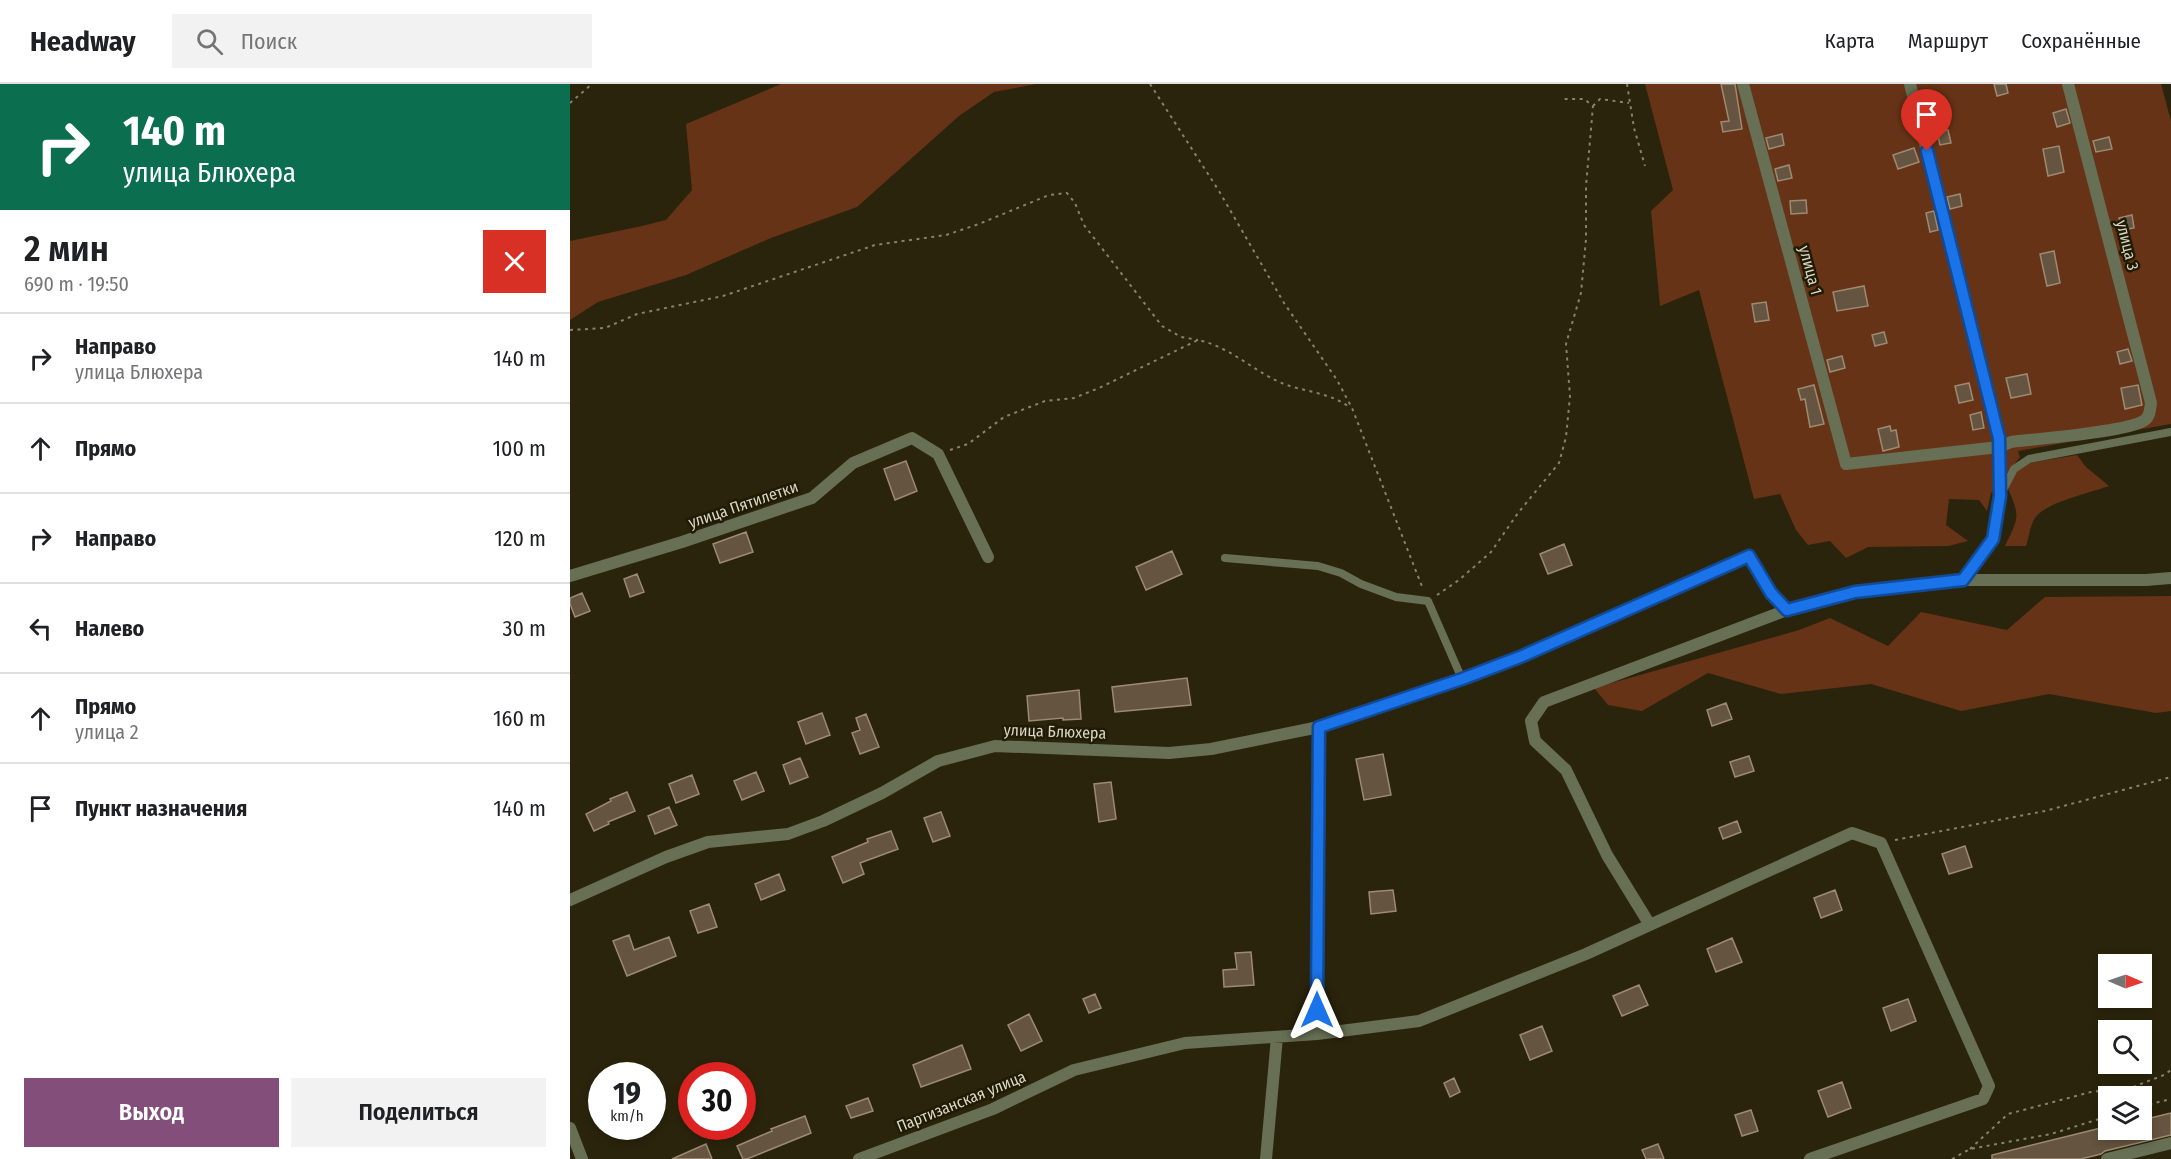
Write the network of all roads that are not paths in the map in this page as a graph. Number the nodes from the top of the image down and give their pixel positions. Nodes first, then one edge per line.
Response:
1 (1743, 84) edge
2 (1910, 84) edge
3 (2068, 84) edge
4 (2171, 432) edge
5 (1999, 443) junction
6 (2000, 496) junction
7 (988, 557) dead end
8 (1225, 558) dead end
9 (570, 576) edge
10 (2171, 578) edge
11 (1963, 580) junction
12 (1787, 610) junction
13 (1462, 679) junction
14 (1319, 727) junction
15 (570, 900) edge
16 (1650, 925) junction
17 (1317, 1034) junction
18 (1277, 1037) junction
19 (570, 1128) edge
20 (2171, 1143) edge
21 (582, 1159) edge
22 (860, 1159) edge
23 (1266, 1159) edge
24 (1810, 1159) edge
25 (2107, 1159) edge

1 - 5 street, улица 1
2 - 5 street
3 - 5 street, улица 3
4 - 6 lane
5 - 6 street
6 - 11 street
7 - 9 street, улица Пятилетки
8 - 13 lane
10 - 11 street
11 - 12 street
12 - 13 street, улица Блюхера
12 - 16 street
13 - 14 street, улица Блюхера
14 - 15 street, улица Блюхера
14 - 17 street
16 - 17 street, Партизанская улица
16 - 24 street, Партизанская улица
17 - 18 street, Партизанская улица
18 - 22 street, Партизанская улица
18 - 23 street
19 - 21 street
20 - 25 street

